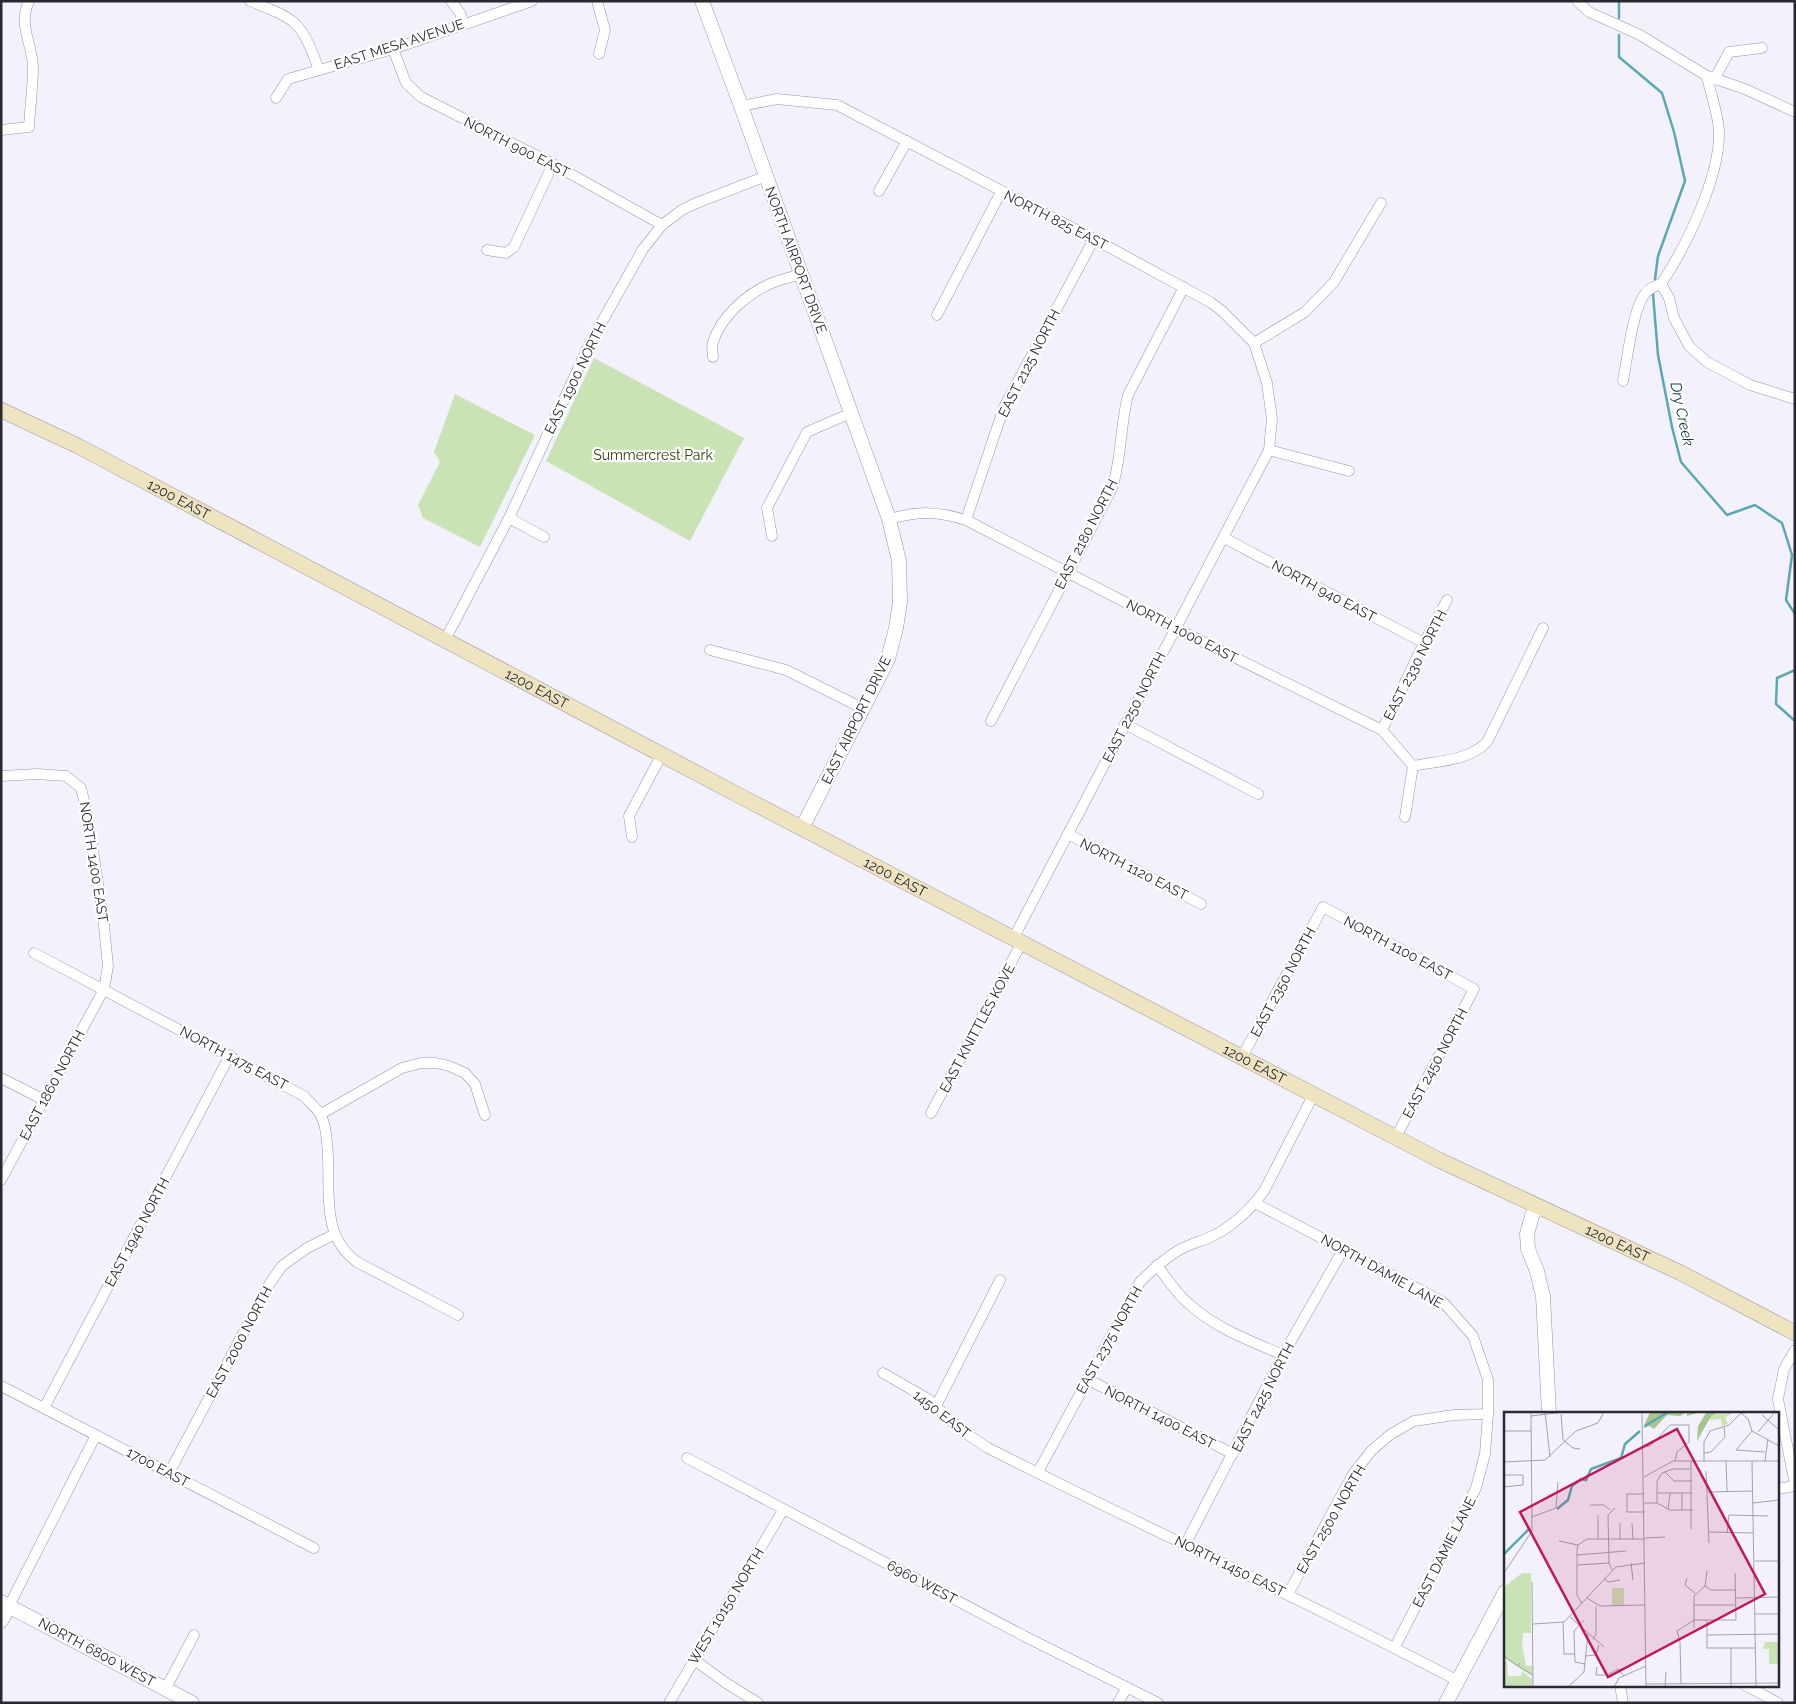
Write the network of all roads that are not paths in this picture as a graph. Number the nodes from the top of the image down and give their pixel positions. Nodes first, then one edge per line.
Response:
1 (29, 1) edge
2 (250, 1) edge
3 (451, 1) edge
4 (532, 1) edge
5 (597, 1) edge
6 (702, 1) edge
7 (1577, 1) edge
8 (464, 24) junction
9 (1762, 48) dead end
10 (393, 49) junction
11 (599, 54) dead end
12 (319, 70) junction
13 (1711, 78) junction
14 (276, 98) dead end
15 (741, 106) junction
16 (1795, 112) edge
17 (1, 130) edge
18 (907, 141) junction
19 (553, 164) junction
20 (766, 176) junction
21 (879, 191) dead end
22 (1001, 192) junction
23 (1381, 203) dead end
24 (662, 225) junction
25 (1094, 239) junction
26 (487, 250) dead end
27 (802, 274) junction
28 (1661, 284) junction
29 (1184, 287) junction
30 (937, 315) dead end
31 (1254, 344) junction
32 (713, 357) dead end
33 (1623, 380) dead end
34 (1795, 399) edge
35 (1, 410) edge
36 (851, 413) junction
37 (1269, 450) junction
38 (1349, 470) dead end
39 (509, 518) junction
40 (889, 519) junction
41 (966, 520) junction
42 (772, 536) dead end
43 (544, 537) dead end
44 (1224, 538) junction
45 (1067, 572) junction
46 (1447, 600) dead end
47 (1175, 628) junction
48 (1544, 628) dead end
49 (445, 640) junction
50 (1424, 643) junction
51 (710, 650) dead end
52 (864, 710) junction
53 (991, 720) dead end
54 (1125, 724) junction
55 (1382, 730) junction
56 (662, 754) junction
57 (1413, 766) junction
58 (1, 776) edge
59 (1258, 794) dead end
60 (1405, 817) dead end
61 (802, 828) junction
62 (1068, 834) junction
63 (632, 837) dead end
64 (1201, 904) dead end
65 (1323, 907) joint
66 (1018, 940) junction
67 (34, 953) dead end
68 (104, 989) junction
69 (1474, 989) joint
70 (230, 1055) junction
71 (1242, 1057) junction
72 (1, 1078) edge
73 (1314, 1094) junction
74 (44, 1100) junction
75 (931, 1113) dead end
76 (321, 1114) junction
77 (485, 1116) dead end
78 (1396, 1137) junction
79 (1, 1180) edge
80 (1255, 1203) junction
81 (1537, 1206) junction
82 (334, 1234) junction
83 (1343, 1250) junction
84 (1157, 1265) junction
85 (1000, 1280) dead end
86 (458, 1316) dead end
87 (1795, 1333) edge
88 (1795, 1350) edge
89 (1283, 1355) junction
90 (883, 1373) dead end
91 (1087, 1379) junction
92 (1, 1386) edge
93 (936, 1406) junction
94 (44, 1408) junction
95 (1549, 1412) edge
96 (1488, 1414) junction
97 (96, 1435) junction
98 (1001, 1454) joint
99 (1233, 1454) junction
100 (1485, 1454) joint
101 (687, 1458) dead end
102 (1038, 1472) junction
103 (169, 1473) junction
104 (1795, 1485) edge
105 (1778, 1489) edge
106 (783, 1510) junction
107 (1185, 1545) junction
108 (314, 1548) dead end
109 (1288, 1594) junction
110 (1504, 1594) edge
111 (5, 1604) edge
112 (1, 1622) edge
113 (194, 1635) dead end
114 (1395, 1647) junction
115 (693, 1659) junction
116 (1458, 1681) junction
117 (1620, 1686) edge
118 (1747, 1686) edge
119 (1127, 1687) junction
120 (166, 1688) junction
121 (192, 1703) edge
122 (669, 1703) edge
123 (758, 1703) edge
124 (1118, 1703) edge
125 (1158, 1703) edge
126 (1446, 1703) edge
127 (1623, 1703) edge
128 (1778, 1703) edge

1 - 17 street
2 - 12 street
3 - 8 street
4 - 8 street, EAST MESA AVENUE
5 - 11 street
6 - 15 street, NORTH AIRPORT DRIVE
7 - 13 street
8 - 10 street, EAST MESA AVENUE
9 - 13 street
10 - 12 street, EAST MESA AVENUE
10 - 19 street, NORTH 900 EAST
12 - 14 street, EAST MESA AVENUE
13 - 16 street
13 - 28 street
15 - 18 street, NORTH 825 EAST
15 - 20 street, NORTH AIRPORT DRIVE
18 - 21 street
18 - 22 street, NORTH 825 EAST
19 - 24 street, NORTH 900 EAST
19 - 26 street
20 - 24 street, EAST 1900 NORTH
20 - 27 street, NORTH AIRPORT DRIVE
22 - 25 street, NORTH 825 EAST
22 - 30 street
23 - 31 street
24 - 39 street, EAST 1900 NORTH
25 - 29 street, NORTH 825 EAST
25 - 41 street, EAST 2125 NORTH
27 - 32 street
27 - 36 street, NORTH AIRPORT DRIVE
28 - 33 street
28 - 34 street
29 - 31 street, NORTH 825 EAST
29 - 45 street, EAST 2180 NORTH
31 - 37 street, NORTH 825 EAST
35 - 49 main road, 1200 EAST
36 - 40 street, NORTH AIRPORT DRIVE
36 - 42 street
37 - 38 street
37 - 44 street, EAST 2250 NORTH
39 - 43 street
39 - 49 street, EAST 1900 NORTH
40 - 41 street, NORTH 1000 EAST
40 - 52 street, EAST AIRPORT DRIVE
41 - 45 street, NORTH 1000 EAST
44 - 47 street, EAST 2250 NORTH
44 - 50 street, NORTH 940 EAST
45 - 47 street, NORTH 1000 EAST
45 - 53 street, EAST 2180 NORTH
46 - 50 street, EAST 2330 NORTH
47 - 54 street, EAST 2250 NORTH
47 - 55 street, NORTH 1000 EAST
48 - 57 street
49 - 56 main road, 1200 EAST
50 - 55 street, EAST 2330 NORTH
51 - 52 street
52 - 61 street, EAST AIRPORT DRIVE
54 - 59 street
54 - 62 street, EAST 2250 NORTH
55 - 57 street, NORTH 1000 EAST
56 - 61 main road, 1200 EAST
56 - 63 street
57 - 60 street
58 - 68 street, NORTH 1400 EAST
61 - 66 main road, 1200 EAST
62 - 64 street, NORTH 1120 EAST
62 - 66 street, EAST 2250 NORTH
65 - 69 street, NORTH 1100 EAST
65 - 71 street, EAST 2350 NORTH
66 - 71 main road, 1200 EAST
66 - 75 street, EAST KNITTLES KOVE
67 - 68 street, NORTH 1475 EAST
68 - 70 street, NORTH 1475 EAST
68 - 74 street, EAST 1860 NORTH
69 - 78 street, EAST 2450 NORTH
70 - 76 street, NORTH 1475 EAST
70 - 94 street, EAST 1940 NORTH
71 - 73 main road, 1200 EAST
72 - 74 street
73 - 78 main road, 1200 EAST
73 - 80 street, EAST 2375 NORTH
74 - 79 street, EAST 1860 NORTH
76 - 77 street
76 - 82 street
78 - 81 main road, 1200 EAST
80 - 83 street, NORTH DAMIE LANE
80 - 84 street, EAST 2375 NORTH
81 - 87 main road, 1200 EAST
81 - 95 street
82 - 86 street
82 - 103 street, EAST 2000 NORTH
83 - 89 street, EAST 2425 NORTH
83 - 96 street, NORTH DAMIE LANE
84 - 89 street
84 - 91 street, EAST 2375 NORTH
85 - 93 street
88 - 104 street
89 - 99 street, EAST 2425 NORTH
90 - 93 street, 1450 EAST
91 - 99 street, NORTH 1400 EAST
91 - 102 street, EAST 2375 NORTH
92 - 94 street, 1700 EAST
93 - 98 street, 1450 EAST
94 - 97 street, 1700 EAST
96 - 100 street, NORTH DAMIE LANE
96 - 109 street, EAST 2500 NORTH
97 - 103 street, 1700 EAST
97 - 111 street
98 - 102 street, NORTH 1450 EAST
99 - 107 street, EAST 2425 NORTH
100 - 114 street, EAST DAMIE LANE
101 - 106 street, 6960 WEST
102 - 107 street, NORTH 1450 EAST
103 - 108 street, 1700 EAST
104 - 105 street
106 - 115 street, WEST 10150 NORTH
106 - 119 street, 6960 WEST
107 - 109 street, NORTH 1450 EAST
109 - 114 street, NORTH 1450 EAST
110 - 116 street
111 - 112 street
111 - 120 street, NORTH 6800 WEST
113 - 120 street
114 - 116 street, NORTH 1450 EAST
115 - 122 street, WEST 10150 NORTH
115 - 123 street
116 - 126 street
117 - 127 street
118 - 128 street
119 - 124 street
119 - 125 street, 6960 WEST
120 - 121 street, NORTH 6800 WEST

